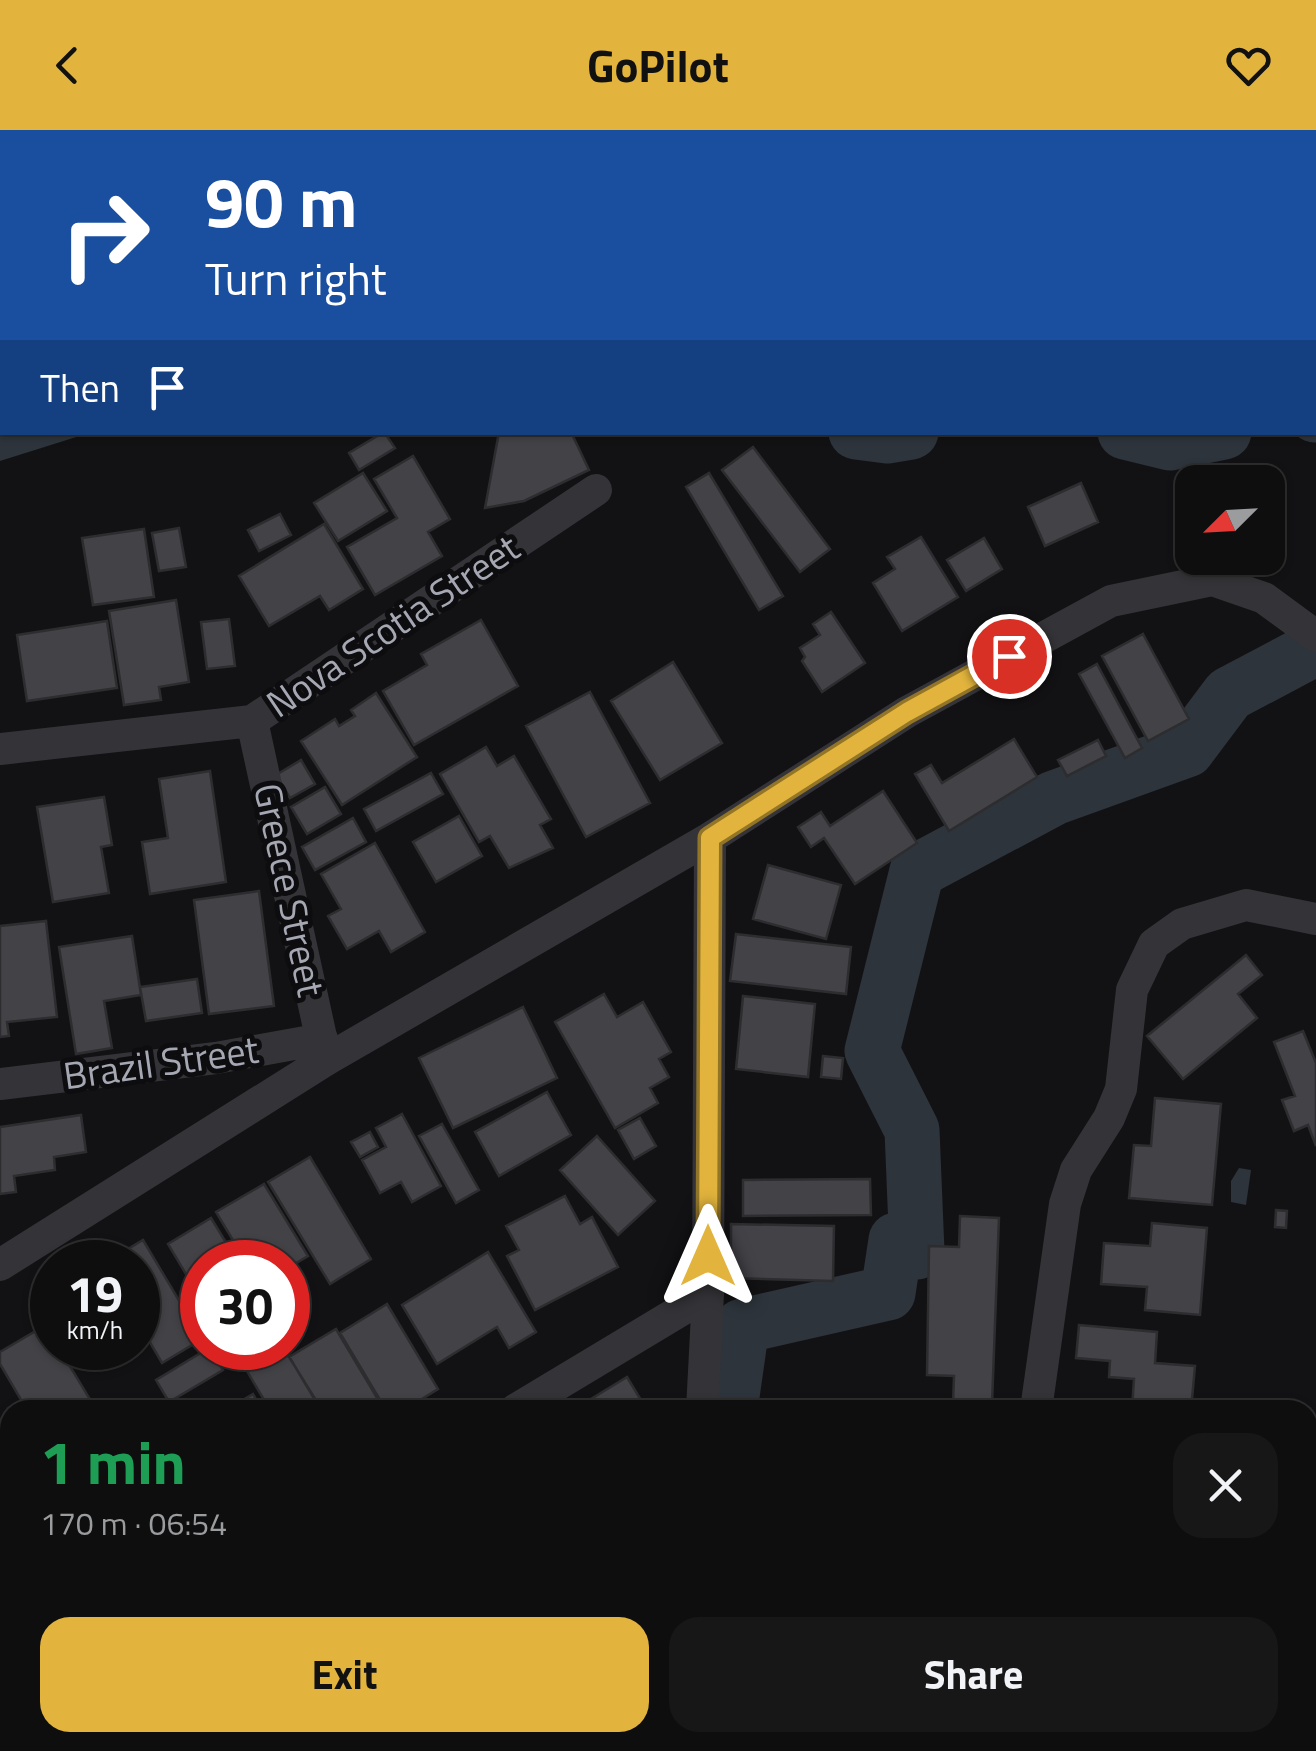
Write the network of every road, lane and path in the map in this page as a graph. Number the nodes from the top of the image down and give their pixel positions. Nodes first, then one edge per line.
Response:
1 (596, 490) dead end
2 (1316, 636) edge
3 (252, 721) junction
4 (0, 749) edge
5 (710, 838) junction
6 (1316, 919) edge
7 (324, 1049) junction
8 (0, 1084) edge
9 (0, 1265) edge
10 (708, 1294) junction
11 (532, 1400) edge
12 (703, 1400) edge
13 (1037, 1400) edge

1 - 3 street, Nova Scotia Street
2 - 5 street
3 - 4 street, Nova Scotia Street
3 - 7 street, Greece Street
5 - 7 street
5 - 10 street
6 - 13 street
7 - 8 street, Brazil Street
7 - 9 street
10 - 11 street
10 - 12 street

